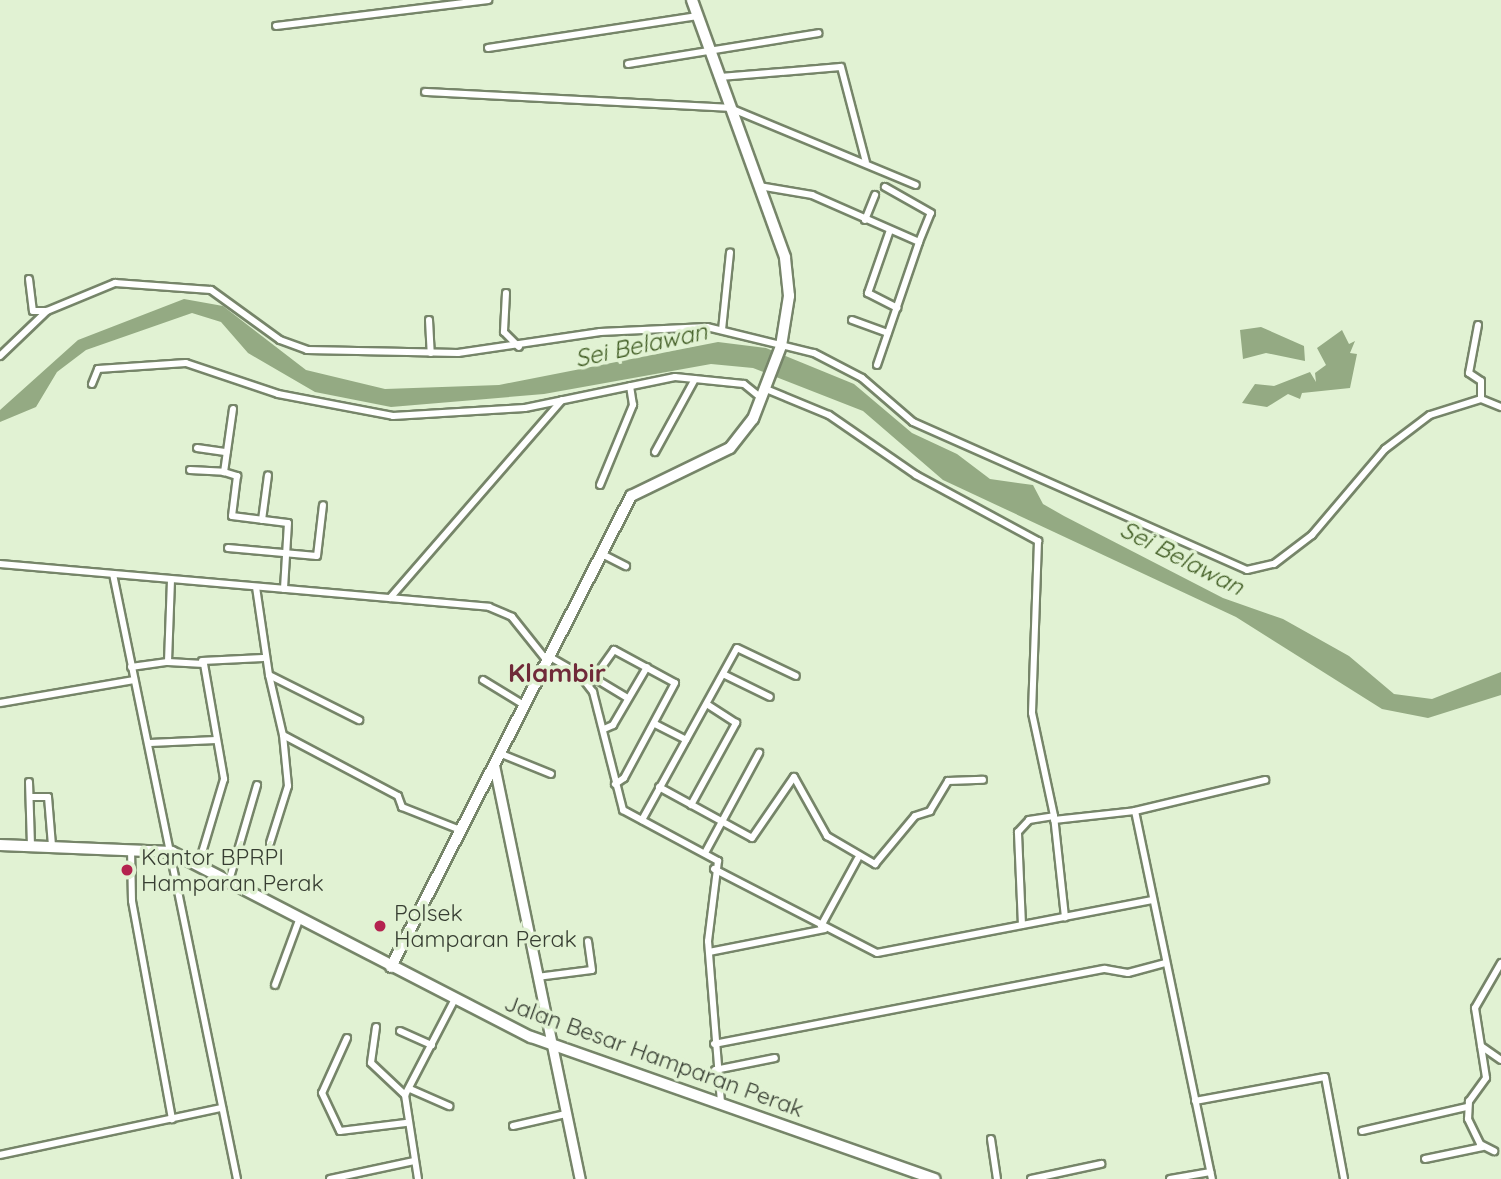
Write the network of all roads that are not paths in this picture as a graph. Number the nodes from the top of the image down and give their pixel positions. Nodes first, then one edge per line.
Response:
1 (488, 0) edge
2 (692, 0) edge
3 (476, 1) edge
4 (698, 16) junction
5 (276, 26) dead end
6 (819, 33) dead end
7 (488, 48) dead end
8 (710, 48) junction
9 (628, 64) dead end
10 (720, 77) junction
11 (425, 92) dead end
12 (730, 108) junction
13 (866, 162) junction
14 (916, 185) dead end
15 (759, 186) junction
16 (885, 187) dead end
17 (875, 195) dead end
18 (865, 220) junction
19 (890, 230) junction
20 (919, 242) junction
21 (730, 252) dead end
22 (29, 279) dead end
23 (506, 293) dead end
24 (897, 307) junction
25 (47, 311) junction
26 (429, 320) dead end
27 (852, 320) dead end
28 (1478, 325) dead end
29 (722, 330) junction
30 (888, 333) junction
31 (781, 345) junction
32 (519, 347) junction
33 (430, 353) junction
34 (0, 356) edge
35 (877, 365) dead end
36 (695, 379) junction
37 (92, 384) dead end
38 (630, 386) junction
39 (765, 391) junction
40 (563, 398) junction
41 (1481, 399) junction
42 (1501, 407) edge
43 (233, 409) dead end
44 (197, 448) dead end
45 (227, 452) junction
46 (655, 452) dead end
47 (190, 470) dead end
48 (224, 472) junction
49 (268, 475) dead end
50 (600, 485) dead end
51 (323, 505) dead end
52 (262, 520) junction
53 (229, 548) dead end
54 (602, 554) junction
55 (286, 555) junction
56 (0, 564) edge
57 (626, 566) dead end
58 (113, 574) junction
59 (171, 580) junction
60 (256, 587) junction
61 (284, 589) junction
62 (390, 598) junction
63 (263, 658) junction
64 (549, 659) junction
65 (202, 661) junction
66 (168, 662) junction
67 (131, 667) junction
68 (647, 667) junction
69 (723, 674) junction
70 (268, 675) junction
71 (796, 676) dead end
72 (596, 679) junction
73 (134, 680) junction
74 (483, 680) dead end
75 (589, 685) junction
76 (770, 697) dead end
77 (628, 698) junction
78 (0, 703) edge
79 (707, 704) junction
80 (524, 705) junction
81 (359, 720) dead end
82 (655, 724) junction
83 (604, 729) junction
84 (283, 735) junction
85 (216, 740) junction
86 (686, 740) junction
87 (150, 743) junction
88 (499, 753) junction
89 (759, 753) dead end
90 (494, 765) junction
91 (551, 774) dead end
92 (983, 780) dead end
93 (1265, 780) dead end
94 (29, 782) dead end
95 (615, 783) junction
96 (257, 785) dead end
97 (659, 787) junction
98 (31, 797) junction
99 (691, 805) junction
100 (1135, 811) junction
101 (1054, 818) junction
102 (642, 820) junction
103 (722, 823) junction
104 (460, 830) junction
105 (270, 842) dead end
106 (0, 845) edge
107 (32, 846) junction
108 (52, 846) junction
109 (131, 847) junction
110 (172, 852) junction
111 (705, 853) junction
112 (858, 858) junction
113 (198, 866) junction
114 (714, 869) junction
115 (229, 883) junction
116 (1151, 900) junction
117 (1065, 917) junction
118 (299, 920) junction
119 (1022, 925) junction
120 (823, 928) junction
121 (588, 941) dead end
122 (709, 952) junction
123 (1166, 963) junction
124 (1501, 963) edge
125 (391, 967) junction
126 (537, 977) junction
127 (275, 985) dead end
128 (454, 1001) junction
129 (376, 1027) dead end
130 (400, 1031) dead end
131 (347, 1038) dead end
132 (714, 1044) junction
133 (432, 1045) junction
134 (552, 1045) junction
135 (1481, 1046) junction
136 (775, 1058) dead end
137 (1501, 1060) edge
138 (715, 1070) junction
139 (408, 1092) junction
140 (1195, 1101) junction
141 (721, 1104) junction
142 (449, 1106) dead end
143 (1467, 1107) junction
144 (222, 1108) junction
145 (566, 1114) junction
146 (172, 1119) junction
147 (406, 1123) junction
148 (513, 1126) dead end
149 (1362, 1131) dead end
150 (991, 1139) dead end
151 (1483, 1147) junction
152 (1494, 1151) dead end
153 (0, 1155) edge
154 (1425, 1159) dead end
155 (414, 1161) junction
156 (1101, 1164) dead end
157 (907, 1174) edge
158 (1211, 1175) edge
159 (237, 1179) edge
160 (330, 1179) edge
161 (418, 1179) edge
162 (580, 1179) edge
163 (935, 1179) edge
164 (997, 1179) edge
165 (1031, 1179) edge
166 (1170, 1179) edge
167 (1345, 1179) edge

1 - 3 street
2 - 4 main road
3 - 5 street
4 - 7 street
4 - 8 main road
6 - 8 street
8 - 9 street
8 - 10 main road
10 - 12 main road
10 - 13 street
11 - 12 street
12 - 13 street
12 - 15 main road
13 - 14 street
15 - 18 street
15 - 31 main road
16 - 20 street
17 - 18 street
18 - 19 street
19 - 20 street
19 - 24 street
20 - 24 street
21 - 29 street
22 - 25 street
23 - 32 street
24 - 30 street
25 - 33 street
25 - 34 street
26 - 33 street
27 - 30 street
28 - 41 street
29 - 31 street
29 - 32 street
30 - 35 street
31 - 39 main road
31 - 41 street
32 - 33 street
36 - 38 street
36 - 39 street
36 - 46 street
37 - 40 street
38 - 40 street
38 - 50 street
39 - 54 main road
39 - 101 street
40 - 62 street
41 - 42 street
43 - 45 street
44 - 45 street
45 - 48 street
47 - 48 street
48 - 52 street
49 - 52 street
51 - 55 street
52 - 55 street
53 - 55 street
54 - 57 street
54 - 64 main road
55 - 61 street
56 - 58 street
58 - 59 street
58 - 67 street
59 - 60 street
59 - 66 street
60 - 61 street
60 - 63 street
61 - 62 street
62 - 64 street
63 - 65 street
63 - 70 street
64 - 75 street
64 - 80 main road
65 - 66 street
65 - 85 street
66 - 67 street
67 - 73 street
68 - 72 street
68 - 77 street
68 - 82 street
69 - 71 street
69 - 76 street
69 - 79 street
70 - 81 street
70 - 84 street
72 - 75 street
72 - 77 street
73 - 78 street
73 - 87 street
74 - 80 street
75 - 83 street
77 - 83 street
79 - 86 street
79 - 99 street
80 - 88 main road
82 - 86 street
82 - 95 street
83 - 95 street
84 - 104 street
84 - 105 street
85 - 87 street
85 - 113 street
86 - 97 street
87 - 110 street
88 - 90 main road
88 - 91 street
89 - 103 street
90 - 104 main road
90 - 126 street
92 - 112 street
93 - 100 street
94 - 98 street
95 - 102 street
96 - 115 street
97 - 99 street
97 - 102 street
98 - 107 street
98 - 108 street
99 - 103 street
100 - 101 street
100 - 116 street
101 - 117 street
101 - 119 street
102 - 111 street
103 - 111 street
103 - 112 street
104 - 125 main road
106 - 107 main road
107 - 108 main road
108 - 109 main road
109 - 110 main road
109 - 146 street
110 - 113 main road, Jalan Besar Hamparan Perak
110 - 144 street
111 - 114 street
112 - 120 street
113 - 115 main road, Jalan Besar Hamparan Perak
114 - 120 street
114 - 122 street
115 - 118 main road, Jalan Besar Hamparan Perak
116 - 117 street
116 - 123 street
117 - 119 street
118 - 125 main road, Jalan Besar Hamparan Perak
118 - 127 street
119 - 120 street
120 - 122 street
121 - 126 street
122 - 132 street
123 - 132 street
123 - 140 street
124 - 135 street
125 - 128 main road, Jalan Besar Hamparan Perak
126 - 134 street
128 - 133 street
128 - 134 main road, Jalan Besar Hamparan Perak
129 - 139 street
130 - 133 street
131 - 147 street
132 - 138 street
133 - 139 street
134 - 141 main road, Jalan Besar Hamparan Perak
134 - 145 street
135 - 137 street
135 - 143 street
136 - 138 street
138 - 141 street
139 - 142 street
139 - 147 street
140 - 158 street
140 - 167 street
141 - 157 main road, Jalan Besar Hamparan Perak
143 - 149 street
143 - 151 street
144 - 146 street
144 - 159 street
145 - 148 street
145 - 162 street
146 - 153 street
147 - 155 street
150 - 164 street
151 - 152 street
151 - 154 street
155 - 160 street
155 - 161 street
156 - 165 street
157 - 163 main road, Jalan Besar Hamparan Perak
158 - 166 street

